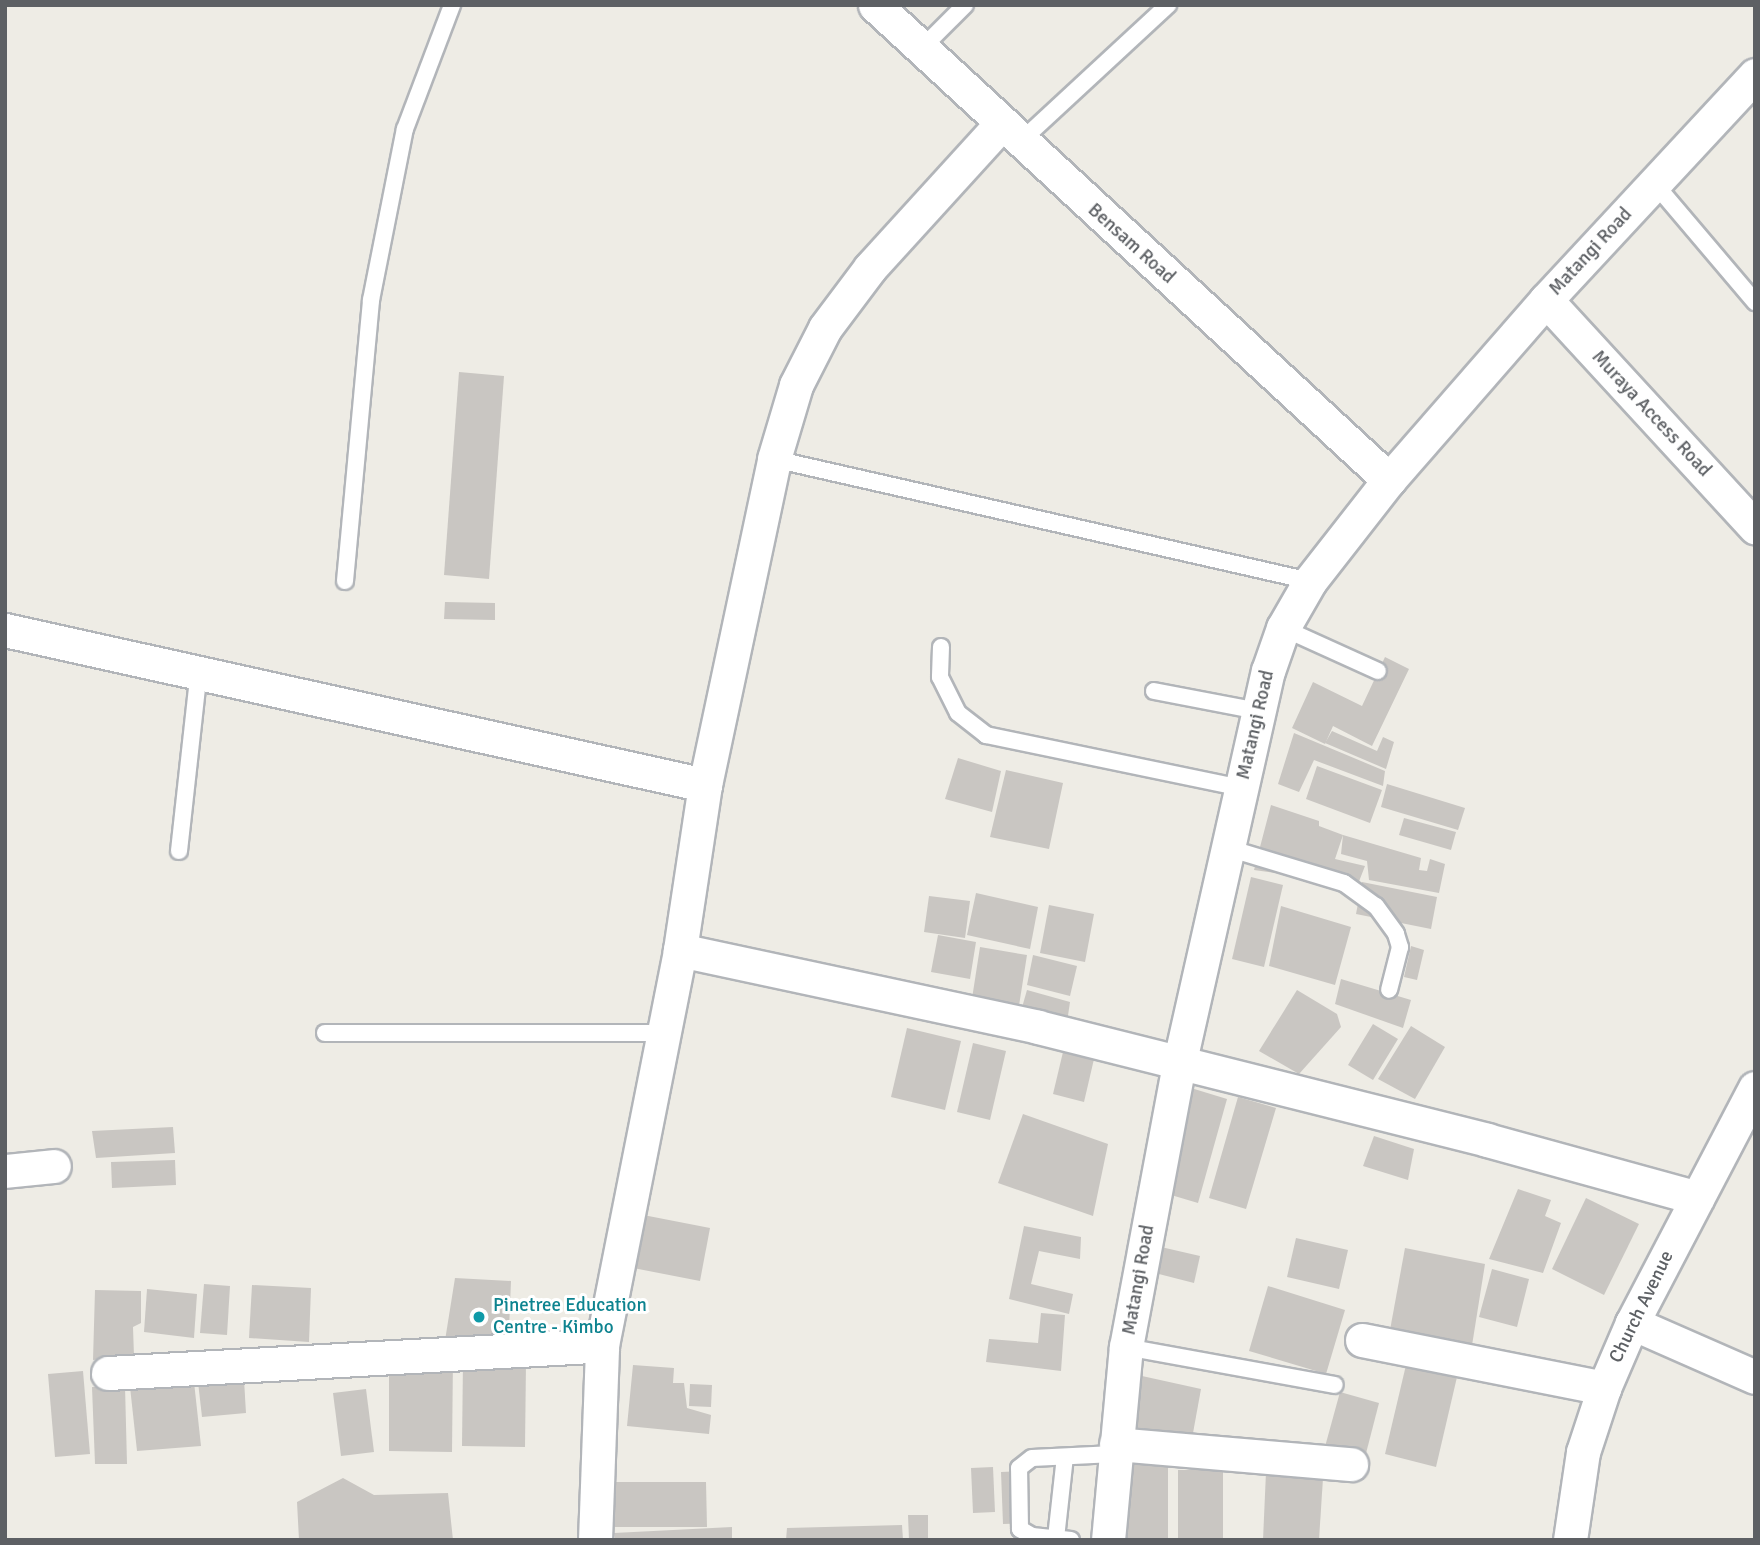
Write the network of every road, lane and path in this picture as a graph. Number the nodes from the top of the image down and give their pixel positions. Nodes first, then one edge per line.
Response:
1 (452, 5) edge
2 (875, 5) edge
3 (965, 5) edge
4 (1168, 5) edge
5 (921, 48) junction
6 (1755, 75) edge
7 (1011, 133) junction
8 (1655, 184) junction
9 (1546, 300) junction
10 (1755, 302) edge
11 (774, 459) junction
12 (1390, 480) junction
13 (1755, 527) edge
14 (1310, 581) junction
15 (345, 582) dead end
16 (1283, 628) junction
17 (5, 630) edge
18 (941, 647) dead end
19 (199, 670) junction
20 (1378, 671) dead end
21 (1154, 691) dead end
22 (1259, 711) junction
23 (705, 785) junction
24 (1241, 788) junction
25 (1228, 848) junction
26 (179, 851) dead end
27 (680, 950) junction
28 (1388, 990) dead end
29 (663, 1032) junction
30 (325, 1033) dead end
31 (1179, 1065) junction
32 (1755, 1088) edge
33 (54, 1166) dead end
34 (5, 1171) edge
35 (1697, 1198) junction
36 (1632, 1323) junction
37 (1362, 1340) dead end
38 (601, 1345) junction
39 (1126, 1347) junction
40 (108, 1373) dead end
41 (1755, 1377) edge
42 (1335, 1385) dead end
43 (1604, 1388) junction
44 (1115, 1449) junction
45 (1065, 1457) junction
46 (1351, 1464) dead end
47 (1064, 1539) edge
48 (595, 1540) edge
49 (1108, 1540) edge
50 (1570, 1540) edge

1 - 15 lane
2 - 5 street, Bensam Road
3 - 5 lane
4 - 7 lane
5 - 7 street, Bensam Road
6 - 8 street, Matangi Road
7 - 11 street
7 - 12 street, Bensam Road
8 - 9 street, Matangi Road
8 - 10 lane
9 - 12 street, Matangi Road
9 - 13 street, Muraya Access Road
11 - 14 lane
11 - 23 street
12 - 14 street, Matangi Road
14 - 16 street, Matangi Road
16 - 20 lane
16 - 22 street, Matangi Road
17 - 19 street
18 - 24 lane
19 - 23 street
19 - 26 lane
21 - 22 lane
22 - 24 street, Matangi Road
23 - 27 street
24 - 25 street, Matangi Road
25 - 28 lane
25 - 31 street, Matangi Road
27 - 29 street
27 - 31 street
29 - 30 lane
29 - 38 street
31 - 35 street
31 - 39 street, Matangi Road
32 - 35 street, Church Avenue
33 - 34 street
35 - 36 street, Church Avenue
36 - 41 street
36 - 43 street, Church Avenue
37 - 43 street
38 - 40 street
38 - 48 street
39 - 42 lane
39 - 44 street, Matangi Road
43 - 50 street, Church Avenue
44 - 45 lane
44 - 46 street
44 - 49 street, Matangi Road
45 - 47 lane
45 - 47 lane

